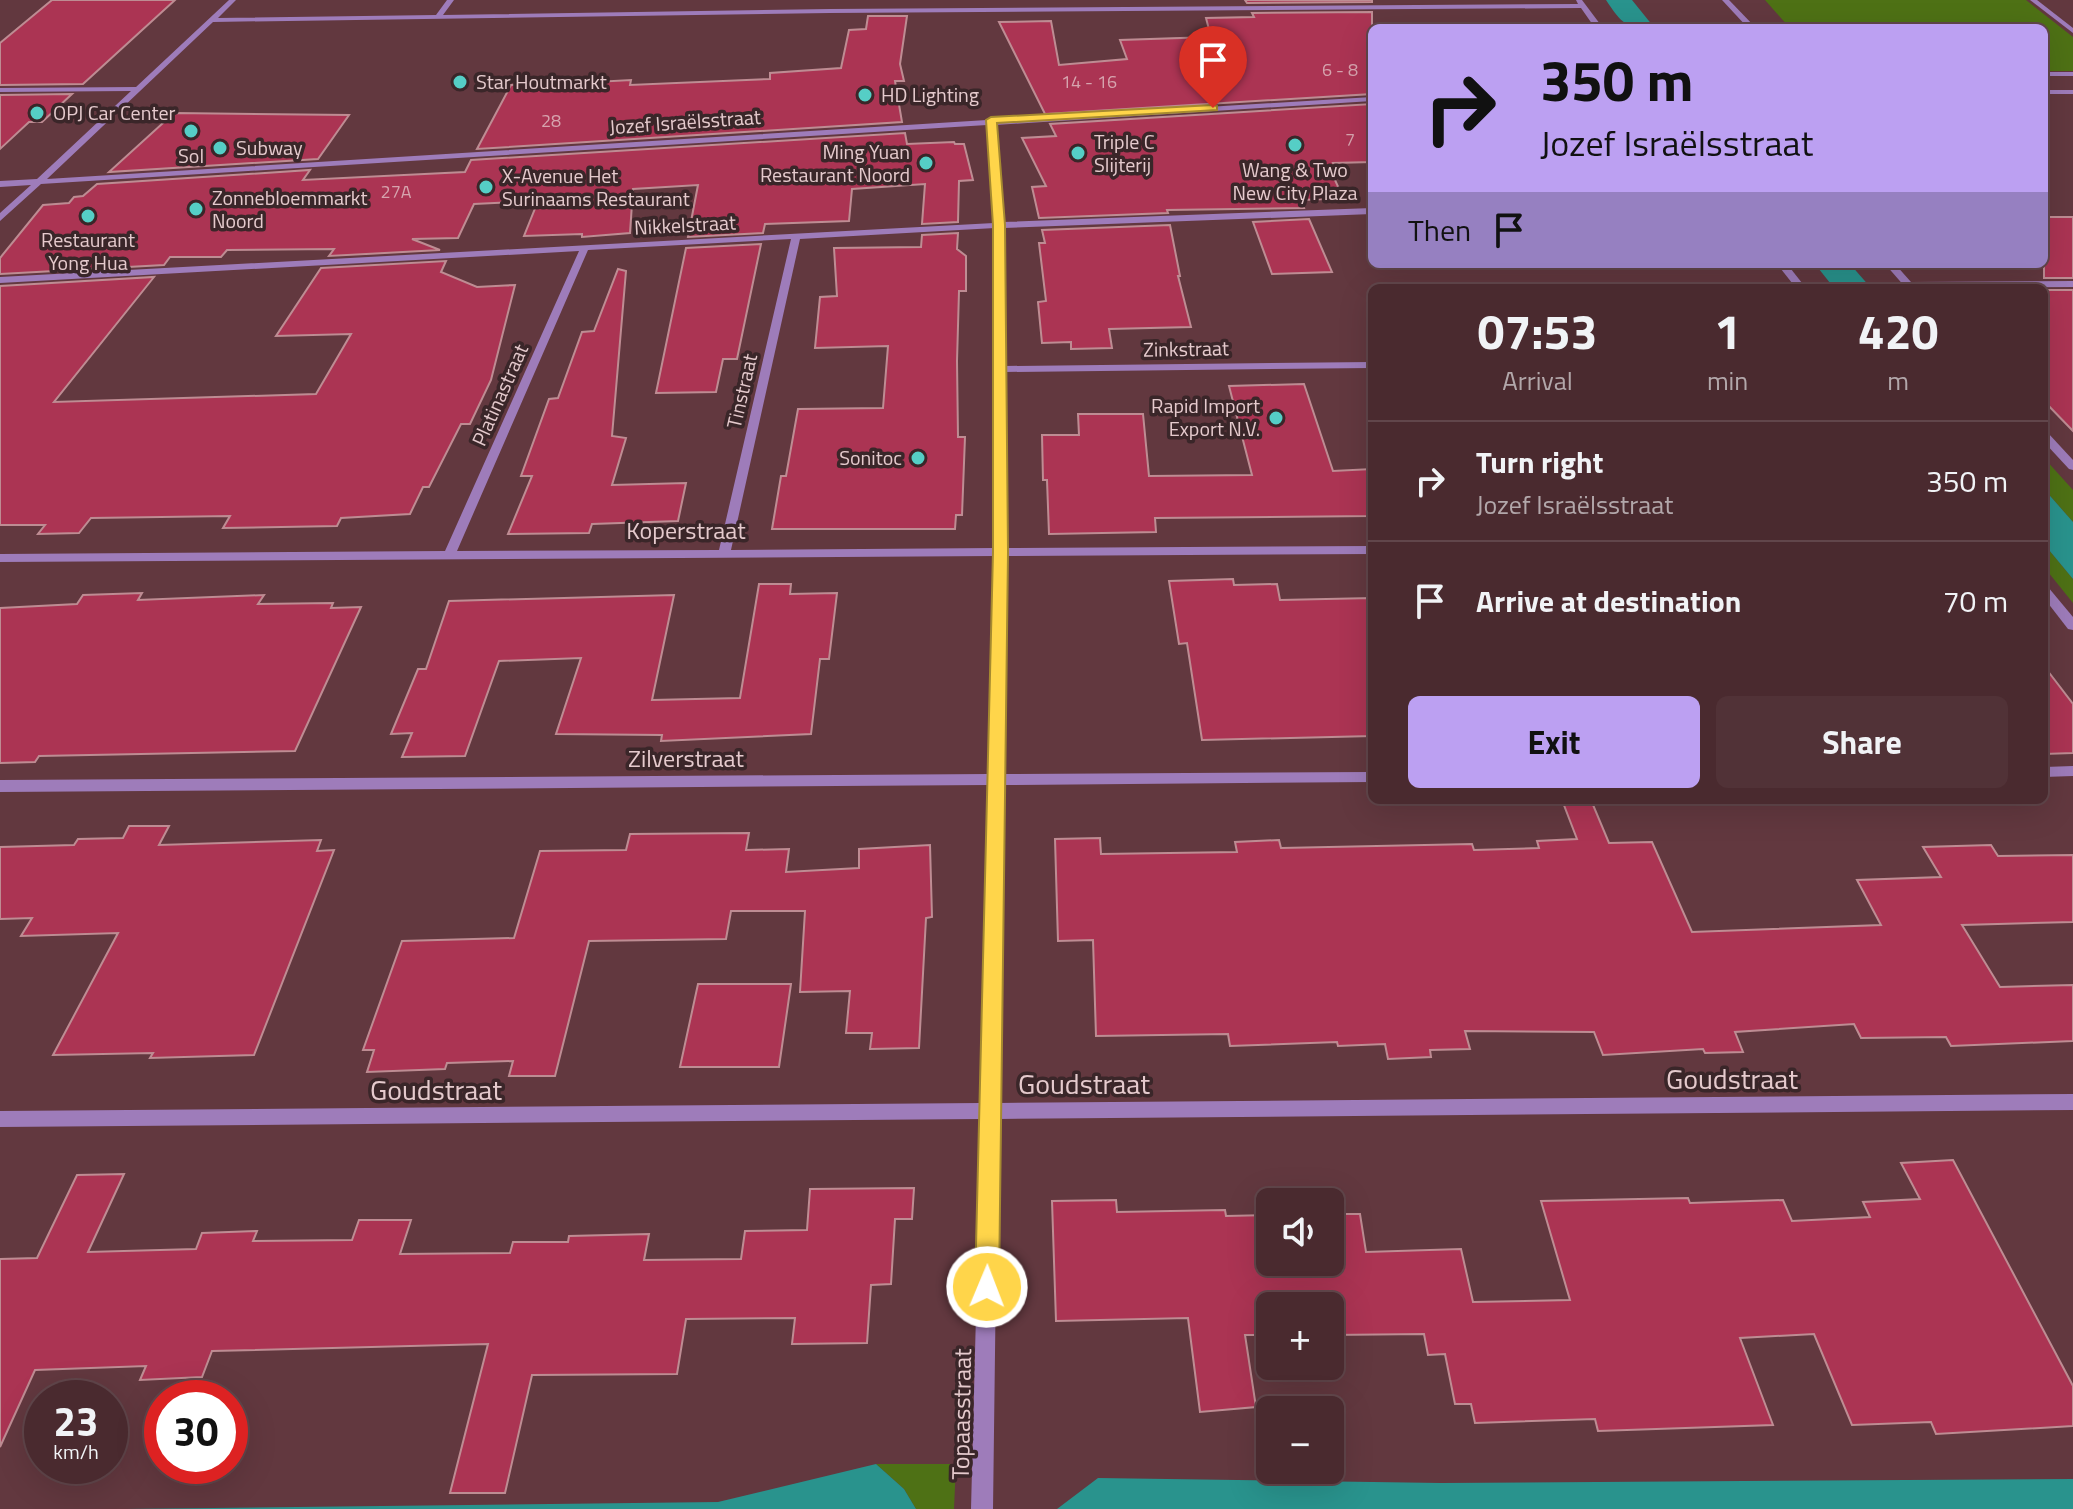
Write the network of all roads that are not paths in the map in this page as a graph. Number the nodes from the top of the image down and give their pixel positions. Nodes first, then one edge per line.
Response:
1 (233, 0) edge
2 (451, 0) edge
3 (641, 0) edge
4 (832, 0) edge
5 (1022, 0) edge
6 (1725, 0) edge
7 (2033, 0) edge
8 (1408, 3) edge
9 (1581, 3) edge
10 (1212, 4) edge
11 (830, 11) junction
12 (1022, 11) junction
13 (634, 14) junction
14 (438, 17) junction
15 (211, 20) junction
16 (1596, 24) edge
17 (1748, 24) edge
18 (2073, 31) edge
19 (2048, 74) edge
20 (2073, 74) edge
21 (138, 89) junction
22 (0, 90) edge
23 (2048, 92) edge
24 (2073, 92) edge
25 (1368, 99) edge
26 (991, 120) junction
27 (40, 182) junction
28 (0, 184) edge
29 (1368, 211) edge
30 (0, 218) edge
31 (999, 225) junction
32 (796, 238) junction
33 (584, 249) junction
34 (1785, 268) edge
35 (1894, 268) edge
36 (0, 280) edge
37 (1798, 284) edge
38 (1908, 284) edge
39 (2048, 284) edge
40 (2073, 284) edge
41 (1368, 365) edge
42 (1000, 369) junction
43 (2048, 439) edge
44 (2073, 467) edge
45 (1368, 550) edge
46 (1001, 552) junction
47 (724, 553) junction
48 (449, 555) junction
49 (0, 558) edge
50 (2048, 595) edge
51 (2073, 626) edge
52 (2073, 771) edge
53 (2048, 772) edge
54 (1368, 777) edge
55 (996, 780) junction
56 (0, 786) edge
57 (2073, 1102) edge
58 (991, 1111) junction
59 (0, 1119) edge
60 (982, 1509) edge

1 - 15 street
2 - 14 street
3 - 13 street
4 - 11 street
5 - 12 street
6 - 17 street
7 - 18 street
8 - 9 street
8 - 10 street
9 - 16 street
10 - 12 street
11 - 12 street
11 - 13 street
13 - 14 street
14 - 15 street
15 - 21 street
19 - 20 street
21 - 22 street
21 - 27 street
23 - 24 street
25 - 26 street, Jozef Israëlsstraat
26 - 27 street, Jozef Israëlsstraat
26 - 31 street, Topaasstraat
27 - 28 street, Jozef Israëlsstraat
27 - 30 street
29 - 31 street, Nikkelstraat
31 - 32 street, Nikkelstraat
31 - 42 street, Topaasstraat
32 - 33 street, Nikkelstraat
32 - 47 street, Tinstraat
33 - 36 street, Nikkelstraat
33 - 48 street, Platinastraat
34 - 37 street
35 - 38 street
39 - 40 street
41 - 42 street, Zinkstraat
42 - 46 street, Topaasstraat
43 - 44 street
45 - 46 street, Koperstraat
46 - 47 street, Koperstraat
46 - 55 street, Topaasstraat
47 - 48 street, Koperstraat
48 - 49 street, Koperstraat
50 - 51 street
52 - 53 street
54 - 55 street, Zilverstraat
55 - 56 street, Zilverstraat
55 - 58 street, Topaasstraat
57 - 58 street, Goudstraat
58 - 59 street, Goudstraat
58 - 60 street, Topaasstraat

